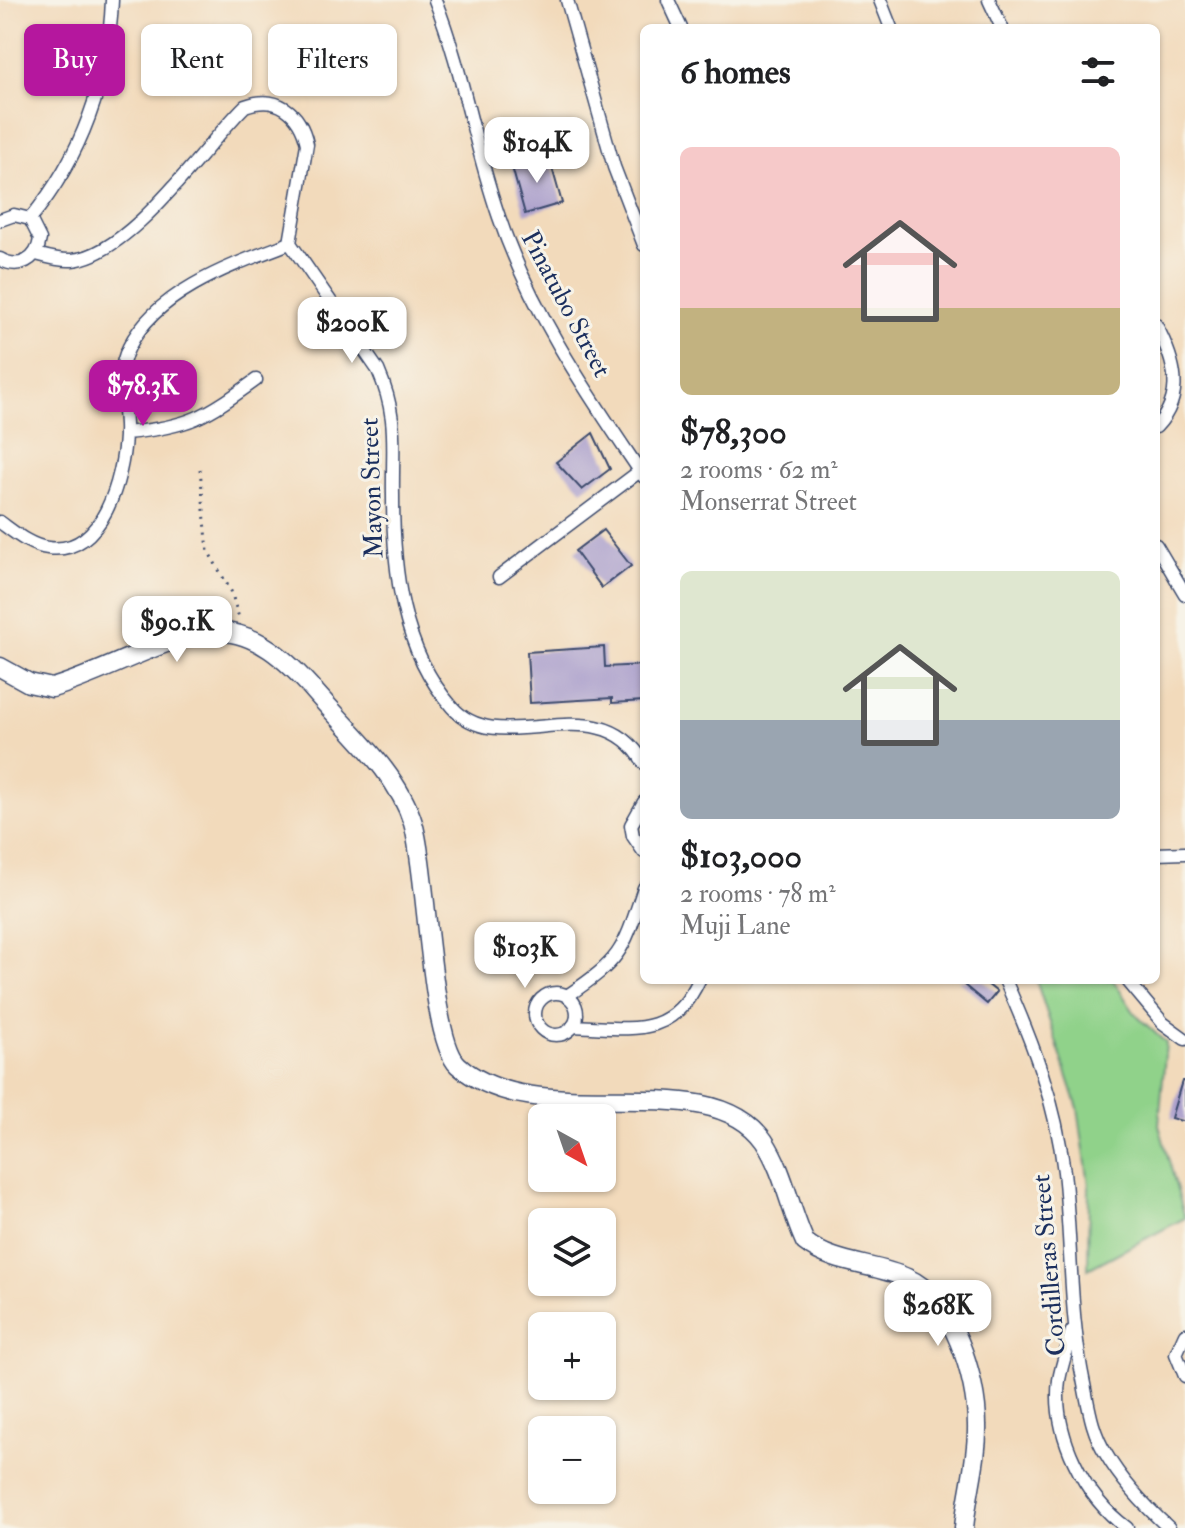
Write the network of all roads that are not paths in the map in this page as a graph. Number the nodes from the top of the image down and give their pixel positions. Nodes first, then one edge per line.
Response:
1 (112, 0) edge
2 (435, 0) edge
3 (567, 0) edge
4 (668, 0) edge
5 (880, 0) edge
6 (989, 0) edge
7 (679, 24) edge
8 (889, 24) edge
9 (1000, 24) edge
10 (30, 219) junction
11 (0, 220) edge
12 (640, 235) edge
13 (290, 243) junction
14 (36, 254) junction
15 (1, 263) edge
16 (1160, 333) edge
17 (256, 380) dead end
18 (1160, 423) edge
19 (125, 433) junction
20 (640, 468) edge
21 (640, 474) edge
22 (0, 522) edge
23 (1160, 552) edge
24 (499, 577) dead end
25 (1185, 594) edge
26 (0, 667) edge
27 (640, 757) edge
28 (640, 809) edge
29 (640, 846) edge
30 (1185, 853) edge
31 (1160, 854) edge
32 (640, 902) edge
33 (697, 984) edge
34 (1007, 984) edge
35 (1130, 984) edge
36 (567, 996) junction
37 (573, 1026) junction
38 (1185, 1039) edge
39 (1073, 1329) junction
40 (1185, 1334) edge
41 (1185, 1376) edge
42 (964, 1528) edge
43 (1127, 1528) edge
44 (1169, 1528) edge

1 - 10 street
2 - 20 street, Pinatubo Street
3 - 12 street
4 - 7 street
5 - 8 street
6 - 9 street
10 - 11 street
10 - 14 street
13 - 14 street
13 - 19 street
13 - 27 street, Mayon Street
14 - 15 street
16 - 18 street
17 - 19 street
19 - 22 street
21 - 24 street
23 - 25 street
26 - 42 street
28 - 29 street
30 - 31 street
32 - 36 street
33 - 37 street
34 - 39 street, Cordilleras Street
35 - 38 street
36 - 37 street
36 - 37 street
39 - 43 street
39 - 44 street, Cordilleras Street
40 - 41 street

